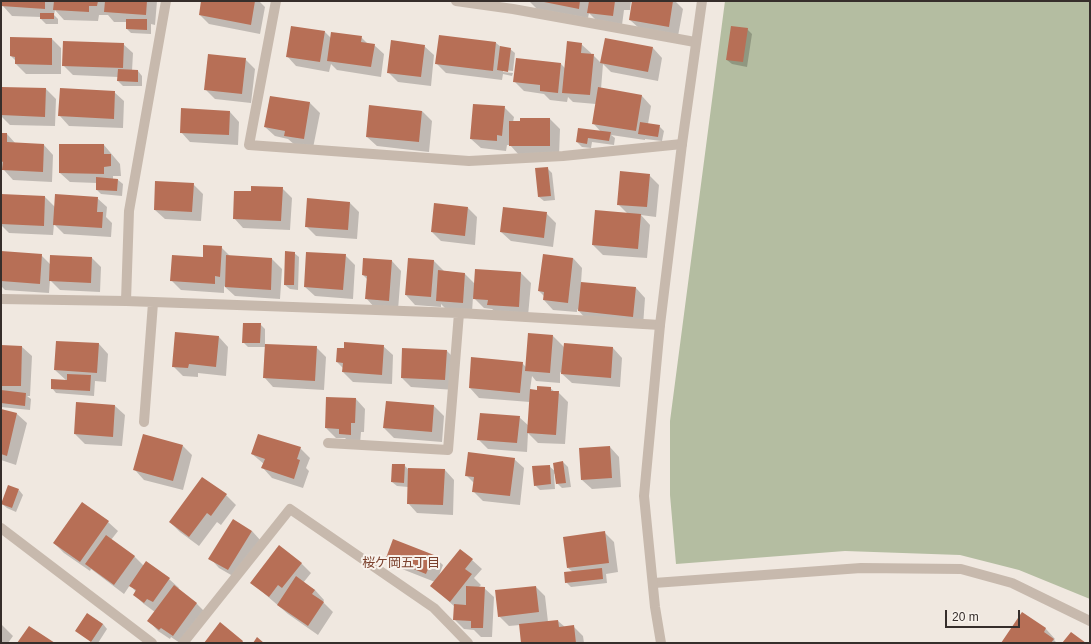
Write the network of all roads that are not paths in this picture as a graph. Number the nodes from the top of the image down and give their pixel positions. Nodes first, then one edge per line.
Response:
1 (166, 1) edge
2 (276, 1) edge
3 (456, 1) edge
4 (702, 1) edge
5 (514, 5) edge
6 (695, 42) junction
7 (682, 144) junction
8 (1, 298) edge
9 (126, 301) junction
10 (153, 303) junction
11 (458, 313) junction
12 (660, 325) junction
13 (144, 422) dead end
14 (328, 443) dead end
15 (1, 528) edge
16 (654, 583) junction
17 (1090, 620) edge
18 (152, 643) edge
19 (183, 643) edge
20 (468, 643) edge
21 (661, 643) edge

1 - 9 street
2 - 7 street
3 - 5 street
4 - 6 street
5 - 6 street
6 - 7 street
7 - 12 street
8 - 9 street
9 - 10 street
10 - 11 street
10 - 13 street
11 - 12 street
11 - 14 street
12 - 16 street
15 - 18 street
16 - 17 street
16 - 21 street
19 - 20 street

